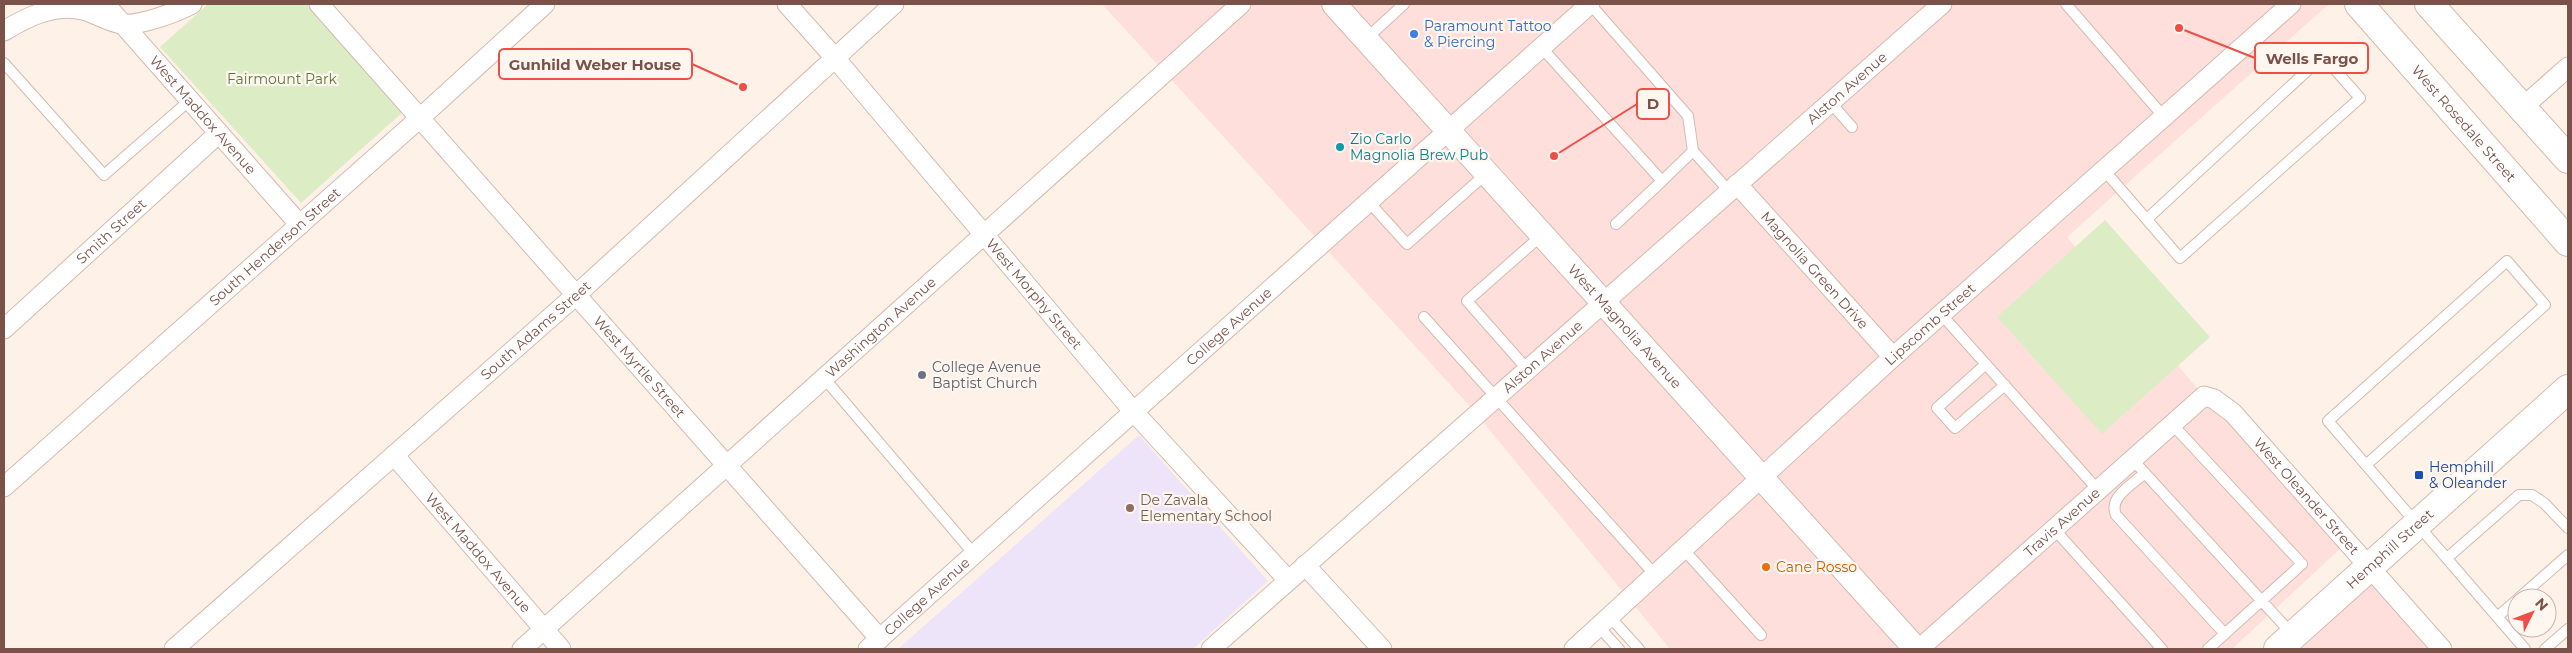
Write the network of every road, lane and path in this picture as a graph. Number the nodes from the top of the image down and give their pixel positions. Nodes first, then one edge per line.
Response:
1 (105, 4) edge
2 (192, 4) edge
3 (319, 4) edge
4 (545, 4) edge
5 (787, 4) edge
6 (894, 4) edge
7 (1241, 4) edge
8 (1334, 4) edge
9 (1404, 4) edge
10 (1590, 4) edge
11 (1942, 4) edge
12 (2066, 4) edge
13 (2291, 4) edge
14 (2359, 4) edge
15 (2428, 4) edge
16 (123, 24) junction
17 (4, 31) edge
18 (1366, 39) junction
19 (1541, 47) junction
20 (835, 58) junction
21 (4, 63) edge
22 (2568, 67) edge
23 (190, 100) junction
24 (1830, 102) junction
25 (2523, 107) junction
26 (2164, 117) junction
27 (420, 118) junction
28 (1852, 127) dead end
29 (1448, 130) junction
30 (220, 133) junction
31 (1694, 151) junction
32 (2568, 159) edge
33 (2104, 170) junction
34 (1487, 173) junction
35 (1662, 181) junction
36 (1733, 188) junction
37 (1368, 201) junction
38 (2147, 219) junction
39 (1616, 224) dead end
40 (300, 225) junction
41 (984, 235) junction
42 (1542, 235) junction
43 (2568, 242) edge
44 (576, 295) junction
45 (1603, 302) junction
46 (1941, 314) junction
47 (1424, 317) dead end
48 (4, 329) edge
49 (1893, 357) junction
50 (1986, 364) junction
51 (1527, 368) junction
52 (824, 378) junction
53 (2005, 385) junction
54 (2568, 389) edge
55 (2204, 396) joint
56 (1495, 397) junction
57 (1133, 411) junction
58 (2172, 424) junction
59 (394, 455) junction
60 (2366, 465) junction
61 (727, 466) junction
62 (2139, 466) junction
63 (1762, 479) junction
64 (4, 487) edge
65 (2098, 490) junction
66 (2416, 524) junction
67 (2568, 528) edge
68 (2054, 530) junction
69 (1684, 550) junction
70 (974, 554) junction
71 (2568, 555) edge
72 (2447, 558) junction
73 (1305, 565) junction
74 (2369, 567) junction
75 (1656, 576) junction
76 (1288, 580) junction
77 (2530, 588) edge
78 (2262, 601) junction
79 (2507, 608) edge
80 (2497, 617) junction
81 (1604, 622) junction
82 (2568, 629) edge
83 (543, 630) junction
84 (2225, 634) junction
85 (1761, 635) dead end
86 (2286, 642) edge
87 (874, 644) edge
88 (174, 649) edge
89 (522, 649) edge
90 (561, 649) edge
91 (1212, 649) edge
92 (1382, 649) edge
93 (1574, 649) edge
94 (1619, 649) edge
95 (1639, 649) edge
96 (1918, 649) edge
97 (2162, 649) edge
98 (2208, 649) edge
99 (2442, 649) edge
100 (2525, 649) edge
101 (2545, 649) edge

1 - 16 street, West Maddox Avenue
2 - 16 street
3 - 27 street, West Myrtle Street
4 - 27 street, South Henderson Street
5 - 20 street, West Morphy Street
6 - 20 street, South Adams Street
7 - 41 street, Washington Avenue
8 - 18 street, West Magnolia Avenue
9 - 18 lane
10 - 19 street, College Avenue
10 - 31 lane
11 - 24 street, Alston Avenue
12 - 26 lane
13 - 26 street, Lipscomb Street
14 - 43 main road, West Rosedale Street
15 - 25 main road
16 - 17 street
16 - 23 street, West Maddox Avenue
18 - 29 street, West Magnolia Avenue
19 - 29 street, College Avenue
19 - 35 lane
20 - 41 street, West Morphy Street
20 - 44 street, South Adams Street
21 - 23 lane
22 - 25 street
23 - 30 street, West Maddox Avenue
24 - 28 lane
24 - 36 street, Alston Avenue
25 - 32 main road
26 - 33 street, Lipscomb Street
27 - 40 street, South Henderson Street
27 - 44 street, West Myrtle Street
29 - 34 street, West Magnolia Avenue
29 - 37 street, College Avenue
30 - 40 street, West Maddox Avenue
30 - 48 street, Smith Street
31 - 35 lane
31 - 36 lane
33 - 38 lane
33 - 46 street, Lipscomb Street
34 - 37 lane
34 - 42 street, West Magnolia Avenue
35 - 39 lane
36 - 45 street, Alston Avenue
36 - 49 street, Magnolia Green Drive
37 - 57 street, College Avenue
38 - 38 lane
40 - 64 street, South Henderson Street
41 - 52 street, Washington Avenue
41 - 57 street, West Morphy Street
42 - 45 street, West Magnolia Avenue
42 - 51 lane
44 - 59 street, South Adams Street
44 - 61 street, West Myrtle Street
45 - 51 street, Alston Avenue
45 - 63 street, West Magnolia Avenue
46 - 49 street, Lipscomb Street
46 - 50 lane
47 - 56 lane
49 - 63 street, Lipscomb Street
50 - 53 lane
50 - 53 lane
51 - 56 street, Alston Avenue
52 - 61 street, Washington Avenue
52 - 70 lane
53 - 65 lane
54 - 66 main road, Hemphill Street
55 - 58 street, Travis Avenue
55 - 74 street, West Oleander Street
56 - 73 street, Alston Avenue
56 - 75 lane
57 - 70 street, College Avenue
57 - 76 street, West Morphy Street
58 - 62 street, Travis Avenue
58 - 78 lane
59 - 83 street, West Maddox Avenue
59 - 88 street, South Adams Street
60 - 60 lane
60 - 66 lane
61 - 83 street, Washington Avenue
61 - 87 street, West Myrtle Street
62 - 65 street, Travis Avenue
62 - 78 lane
62 - 84 lane
63 - 69 street, Lipscomb Street
63 - 96 street, West Magnolia Avenue
65 - 68 street, Travis Avenue
66 - 72 lane
66 - 74 main road, Hemphill Street
67 - 72 lane
68 - 96 street, Travis Avenue
68 - 97 lane
69 - 75 street, Lipscomb Street
69 - 85 lane
70 - 87 street, College Avenue
71 - 77 lane
72 - 80 lane
73 - 76 street, Alston Avenue
73 - 92 street
74 - 86 main road, Hemphill Street
74 - 99 street, West Oleander Street
75 - 81 street, Lipscomb Street
76 - 91 street, Alston Avenue
78 - 84 lane
78 - 86 lane
79 - 80 lane
80 - 100 lane
81 - 93 street, Lipscomb Street
81 - 94 lane
81 - 95 lane
82 - 101 lane
83 - 89 street, Washington Avenue
83 - 90 street, West Maddox Avenue
84 - 98 lane

